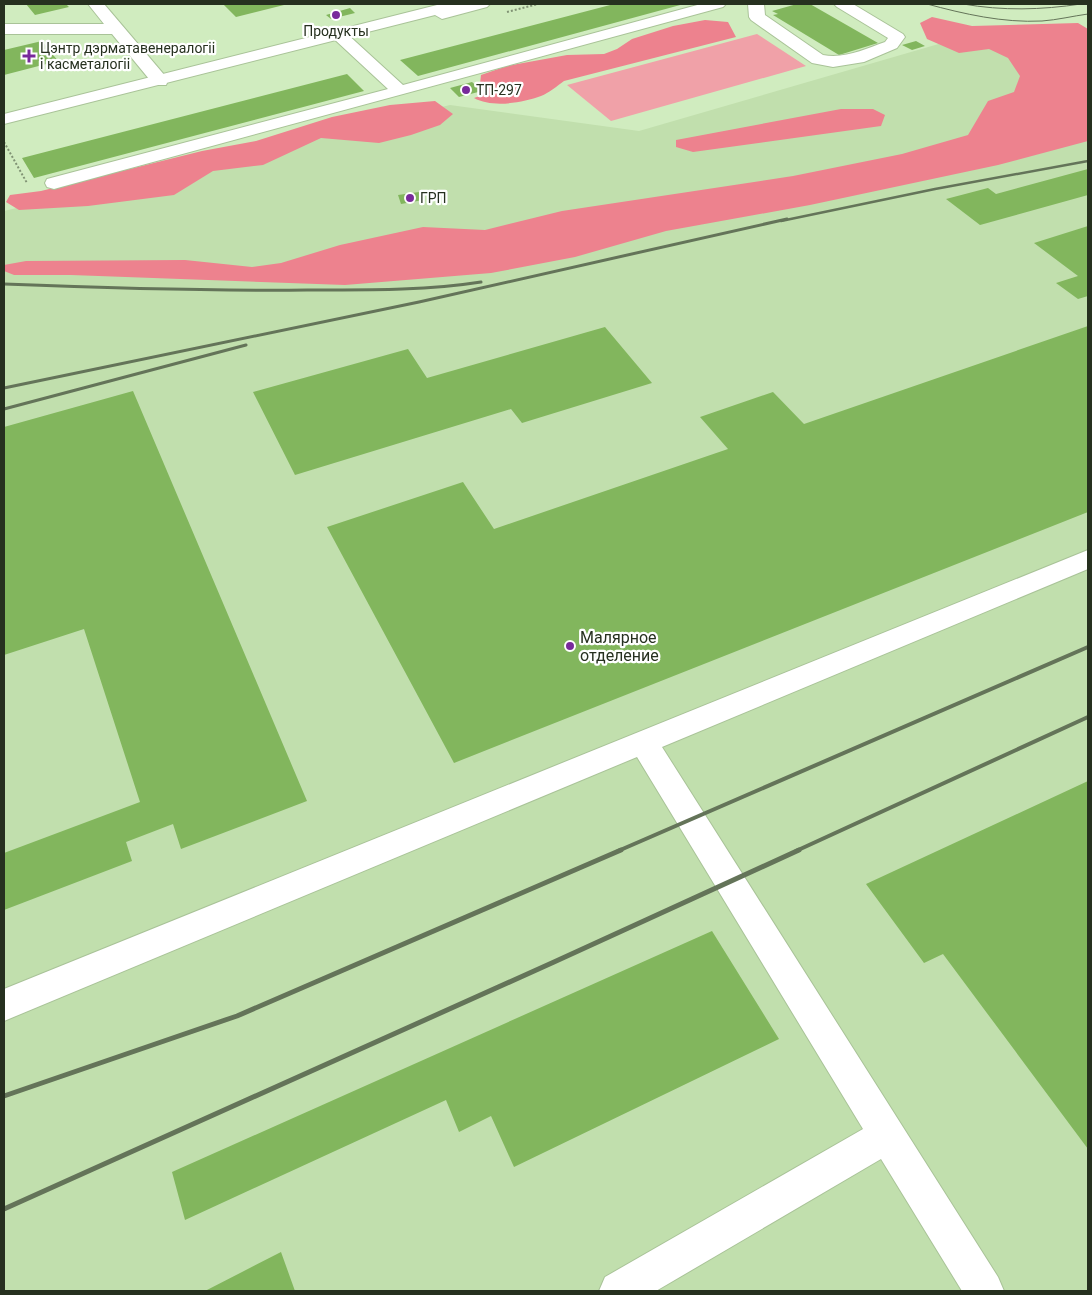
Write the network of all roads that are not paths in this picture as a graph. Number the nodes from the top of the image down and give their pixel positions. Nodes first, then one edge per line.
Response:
1 (96, 4) edge
2 (459, 4) edge
3 (482, 4) edge
4 (718, 4) edge
5 (756, 4) edge
6 (842, 4) edge
7 (4, 29) edge
8 (116, 29) junction
9 (342, 37) junction
10 (160, 81) junction
11 (400, 91) junction
12 (4, 119) edge
13 (54, 183) road end
14 (1088, 560) edge
15 (643, 741) junction
16 (4, 1005) edge
17 (887, 1135) junction
18 (620, 1291) edge
19 (984, 1291) edge

1 - 8 main road
2 - 9 main road
3 - 9 main road
4 - 11 main road
5 - 6 main road
7 - 8 main road
8 - 10 main road
9 - 10 main road
9 - 11 main road
10 - 12 main road
11 - 13 main road
14 - 15 main road
15 - 16 main road
15 - 17 main road
17 - 18 main road
17 - 19 main road

